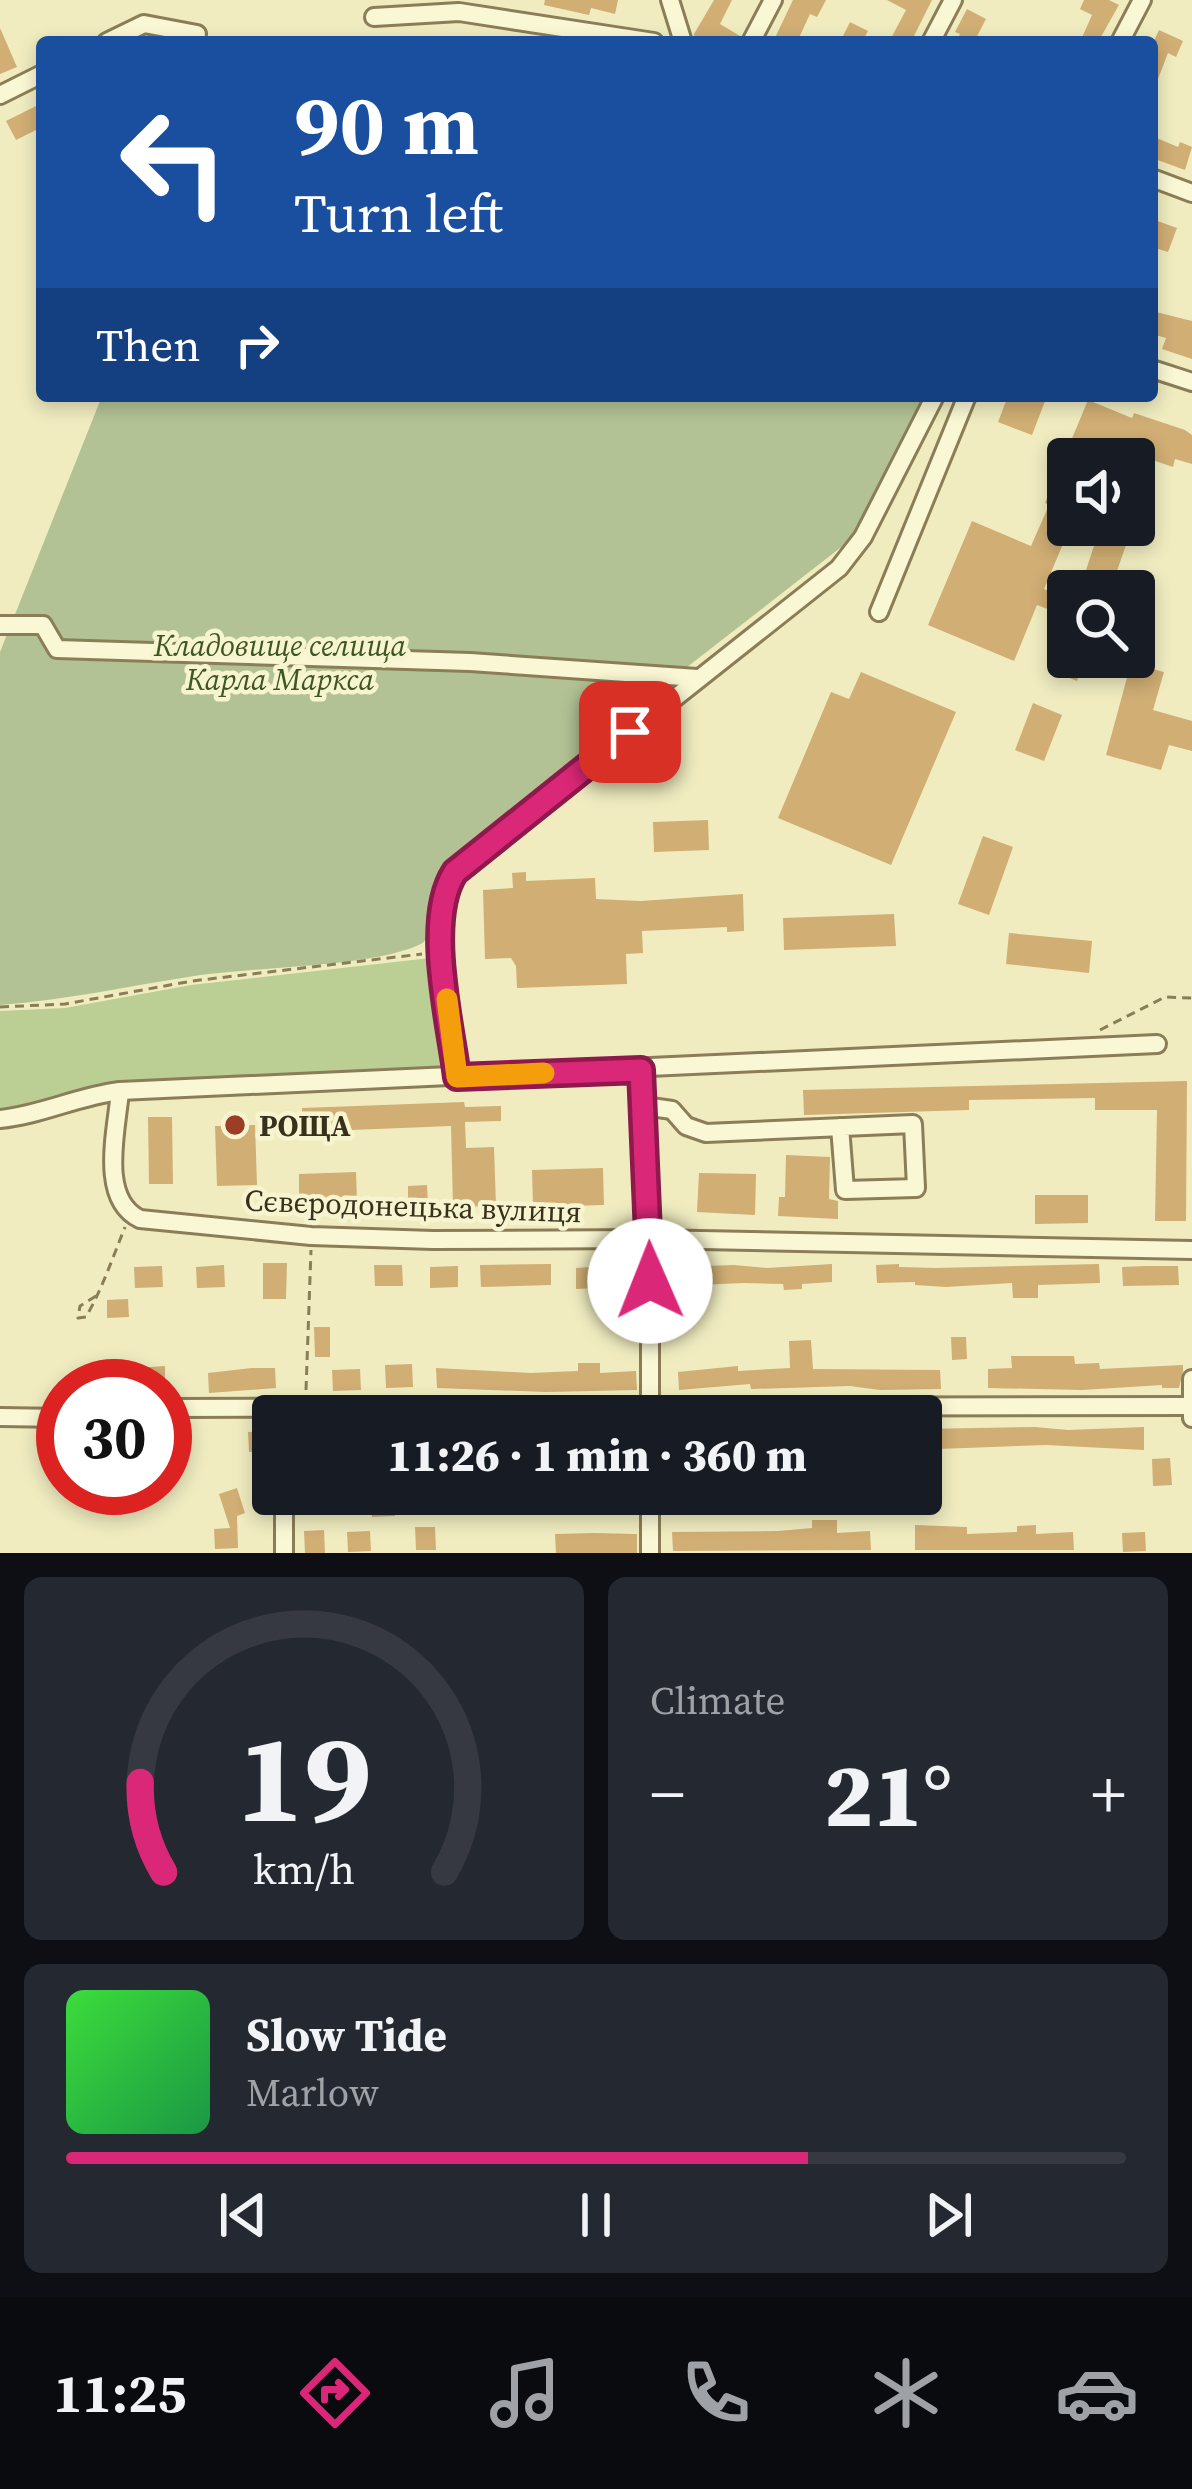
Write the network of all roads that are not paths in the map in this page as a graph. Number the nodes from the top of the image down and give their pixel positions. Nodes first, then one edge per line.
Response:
1 (670, 0) edge
2 (773, 0) edge
3 (953, 0) edge
4 (1142, 0) edge
5 (374, 17) dead end
6 (197, 34) dead end
7 (119, 36) edge
8 (615, 36) edge
9 (681, 36) edge
10 (754, 36) edge
11 (934, 36) edge
12 (1123, 36) edge
13 (36, 77) edge
14 (0, 95) edge
15 (1158, 180) edge
16 (1192, 193) edge
17 (1158, 371) edge
18 (1192, 382) edge
19 (932, 402) edge
20 (965, 402) edge
21 (879, 612) dead end
22 (0, 625) edge
23 (697, 678) junction
24 (1157, 1044) dead end
25 (641, 1070) junction
26 (457, 1077) junction
27 (120, 1091) junction
28 (644, 1106) junction
29 (0, 1119) edge
30 (840, 1127) junction
31 (650, 1239) junction
32 (1190, 1250) edge
33 (1192, 1379) edge
34 (650, 1395) edge
35 (1192, 1406) edge
36 (942, 1408) edge
37 (192, 1409) edge
38 (252, 1412) edge
39 (0, 1417) edge
40 (36, 1418) edge
41 (1192, 1418) edge
42 (284, 1515) edge
43 (650, 1515) edge
44 (284, 1553) edge
45 (650, 1553) edge

1 - 9 street
2 - 10 street
3 - 11 street
4 - 12 street
5 - 8 street
6 - 7 street
13 - 14 street
15 - 16 street
17 - 18 street
19 - 23 street
20 - 21 street
22 - 23 street
23 - 26 street
24 - 25 street
25 - 26 street
25 - 28 street
26 - 27 street
27 - 29 street
27 - 31 street, Сєвєродонецька вулиця
28 - 30 street
28 - 31 street
30 - 30 street
31 - 32 street, Сєвєродонецька вулиця
31 - 34 street
33 - 35 street
35 - 36 street
35 - 41 street
37 - 38 street
39 - 40 street
42 - 44 street
43 - 45 street

